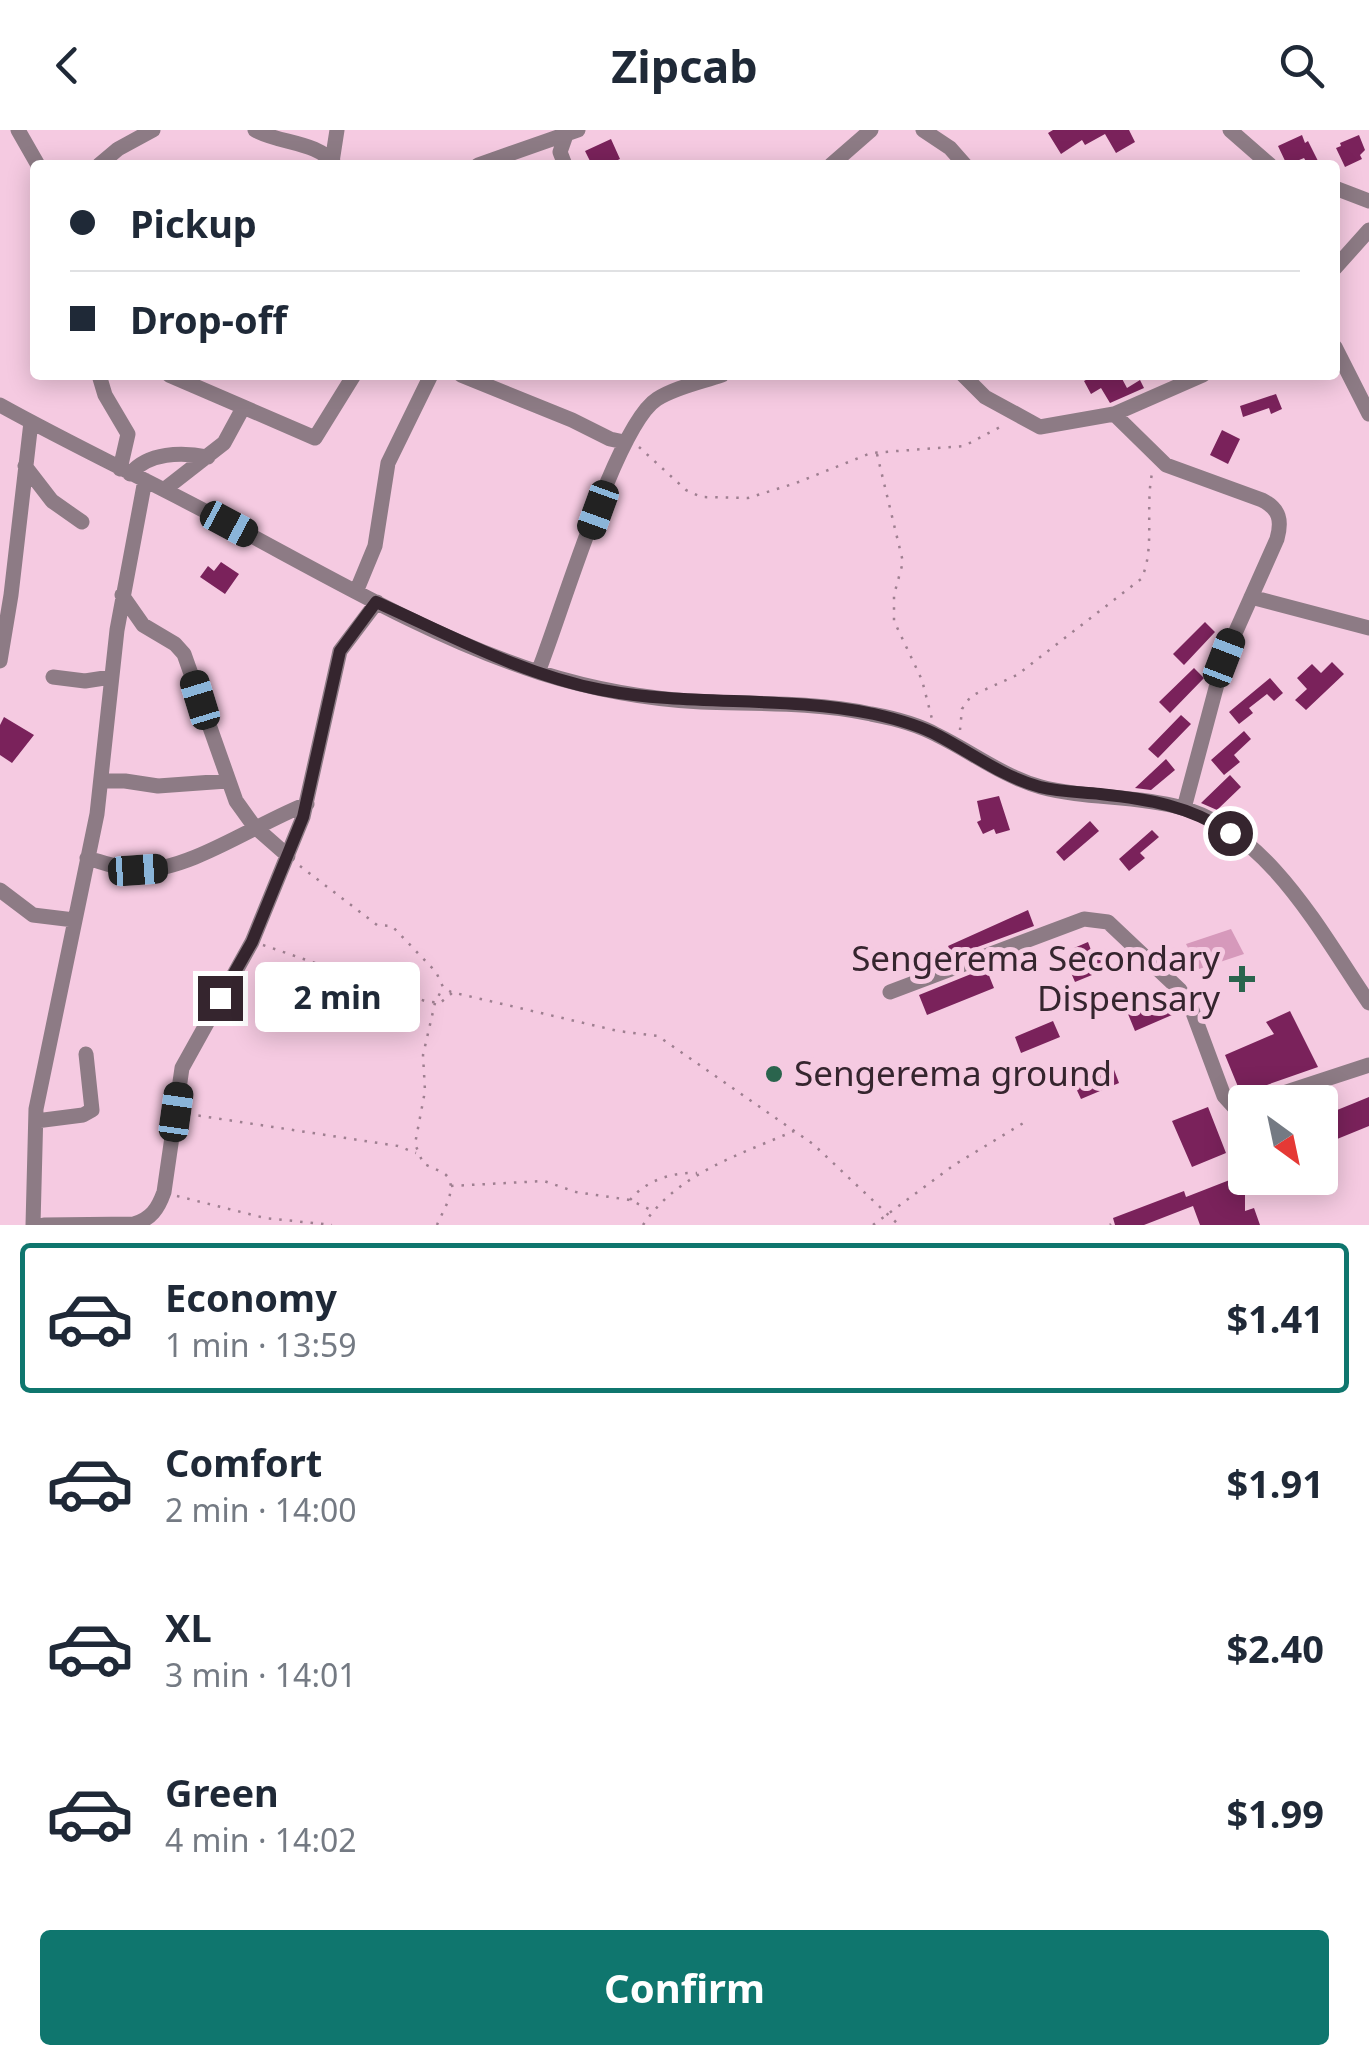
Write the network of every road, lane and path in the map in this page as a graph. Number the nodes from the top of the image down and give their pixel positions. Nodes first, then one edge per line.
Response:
1 (18, 130) edge
2 (152, 130) edge
3 (255, 130) edge
4 (338, 130) edge
5 (871, 130) edge
6 (923, 130) edge
7 (1230, 130) edge
8 (572, 132) edge
9 (851, 140) edge
10 (35, 160) edge
11 (105, 160) edge
12 (330, 160) edge
13 (334, 160) edge
14 (492, 160) edge
15 (562, 160) edge
16 (834, 160) edge
17 (961, 160) edge
18 (1264, 160) edge
19 (1340, 190) edge
20 (1369, 202) edge
21 (1369, 230) edge
22 (1340, 262) edge
23 (1340, 357) edge
24 (102, 380) edge
25 (180, 380) edge
26 (216, 380) edge
27 (351, 380) edge
28 (429, 380) edge
29 (473, 380) edge
30 (708, 380) edge
31 (968, 380) edge
32 (1190, 380) edge
33 (210, 393) junction
34 (0, 405) edge
35 (242, 408) junction
36 (1114, 414) junction
37 (1369, 414) edge
38 (1018, 416) junction
39 (31, 422) junction
40 (624, 442) junction
41 (877, 452) junction
42 (208, 456) junction
43 (1156, 458) junction
44 (25, 466) junction
45 (132, 474) junction
46 (166, 489) junction
47 (82, 522) dead end
48 (356, 592) junction
49 (122, 594) junction
50 (1251, 598) junction
51 (376, 602) junction
52 (1369, 628) edge
53 (0, 661) edge
54 (538, 672) junction
55 (53, 676) dead end
56 (110, 677) junction
57 (937, 734) junction
58 (958, 748) junction
59 (101, 781) junction
60 (226, 781) junction
61 (307, 804) junction
62 (1184, 808) junction
63 (254, 826) junction
64 (288, 856) junction
65 (87, 858) junction
66 (0, 890) edge
67 (74, 920) junction
68 (252, 942) junction
69 (443, 988) junction
70 (452, 992) junction
71 (890, 992) dead end
72 (1369, 1003) edge
73 (434, 1004) junction
74 (86, 1054) dead end
75 (1369, 1066) edge
76 (1309, 1085) edge
77 (1228, 1100) edge
78 (176, 1112) junction
79 (36, 1120) junction
80 (1026, 1122) dead end
81 (795, 1130) junction
82 (417, 1153) junction
83 (699, 1172) junction
84 (451, 1186) junction
85 (164, 1192) junction
86 (630, 1200) junction
87 (653, 1211) junction
88 (887, 1215) junction
89 (33, 1225) edge
90 (44, 1225) edge
91 (332, 1225) edge
92 (437, 1225) edge
93 (642, 1225) edge
94 (873, 1225) edge
95 (900, 1225) edge

1 - 10 street
2 - 11 street
3 - 12 street
4 - 13 street
5 - 9 street
6 - 17 street
7 - 18 street
8 - 14 street
8 - 15 street
9 - 16 street
19 - 20 street
21 - 22 street
23 - 37 street
24 - 45 street
25 - 33 street
26 - 33 street
27 - 35 street
28 - 48 street
29 - 40 street
30 - 40 street
31 - 38 street
32 - 36 street
33 - 35 street
34 - 39 street
35 - 42 street
36 - 38 street
36 - 43 street
38 - 41 path
39 - 44 street
39 - 45 street
40 - 41 path
40 - 54 street
41 - 57 path
42 - 45 street
42 - 46 street
43 - 50 street
43 - 58 path
44 - 47 street
44 - 53 street
45 - 46 street
45 - 49 street
46 - 48 street
48 - 51 street
49 - 56 street
49 - 60 street
50 - 52 street
50 - 62 street
51 - 54 street
51 - 61 street
54 - 57 street
55 - 56 street
56 - 59 street
57 - 58 street
58 - 62 street
59 - 60 street
59 - 65 street
60 - 63 street
61 - 63 street
61 - 64 street
62 - 72 street
63 - 64 street
63 - 65 street
64 - 68 street
64 - 69 path
65 - 67 street
66 - 67 street
67 - 79 street
68 - 73 path
68 - 78 street
69 - 70 path
69 - 73 path
70 - 73 path
70 - 81 path
71 - 77 street
73 - 82 path
74 - 79 street
75 - 76 street
78 - 82 path
78 - 85 street
79 - 89 street
80 - 88 path
81 - 83 path
81 - 88 path
82 - 84 path
83 - 86 path
83 - 87 path
84 - 86 path
84 - 92 path
85 - 90 street
85 - 91 path
86 - 87 path
87 - 93 path
88 - 94 path
88 - 95 path

